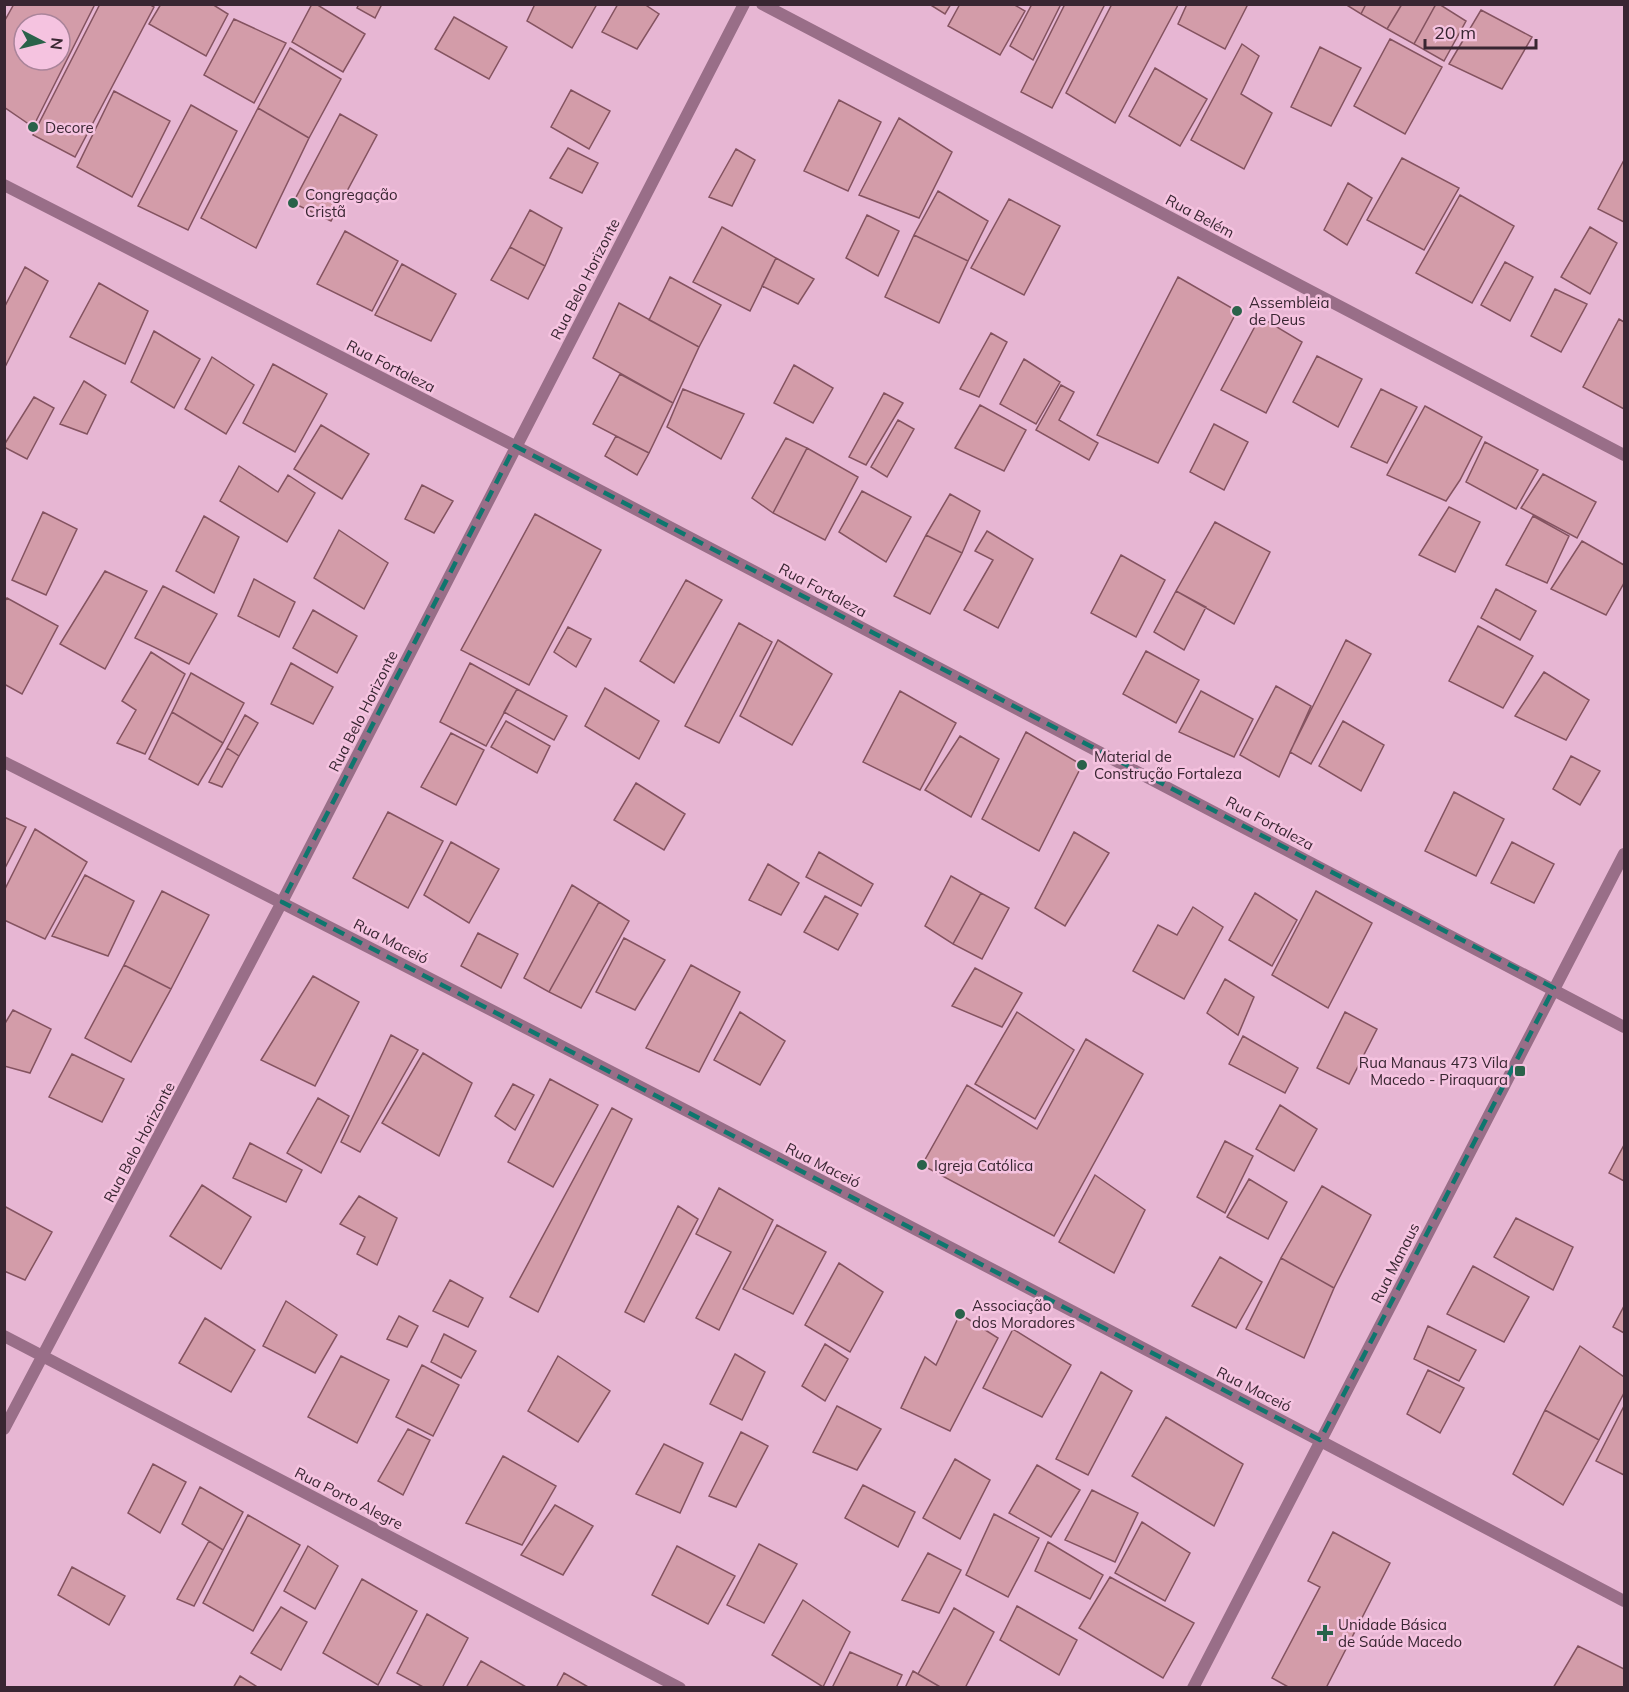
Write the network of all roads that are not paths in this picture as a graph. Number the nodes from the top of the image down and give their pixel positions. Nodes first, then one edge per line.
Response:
1 (744, 4) edge
2 (762, 4) edge
3 (4, 185) edge
4 (515, 446) junction
5 (1624, 455) edge
6 (4, 762) edge
7 (1624, 854) edge
8 (282, 902) junction
9 (1554, 988) junction
10 (1624, 1027) edge
11 (4, 1336) edge
12 (43, 1356) junction
13 (4, 1430) edge
14 (1320, 1440) junction
15 (1624, 1600) edge
16 (680, 1688) edge
17 (1193, 1688) edge

1 - 4 street, Rua Belo Horizonte
2 - 5 street, Rua Belém
3 - 4 street, Rua Fortaleza
4 - 8 street, Rua Belo Horizonte
4 - 9 street, Rua Fortaleza
6 - 8 street, Rua Maceió
7 - 9 street, Rua Manaus
8 - 12 street, Rua Belo Horizonte
8 - 14 street, Rua Maceió
9 - 10 street, Rua Fortaleza
9 - 14 street, Rua Manaus
11 - 12 street, Rua Porto Alegre
12 - 13 street, Rua Belo Horizonte
12 - 16 street, Rua Porto Alegre
14 - 15 street, Rua Maceió
14 - 17 street, Rua Manaus

